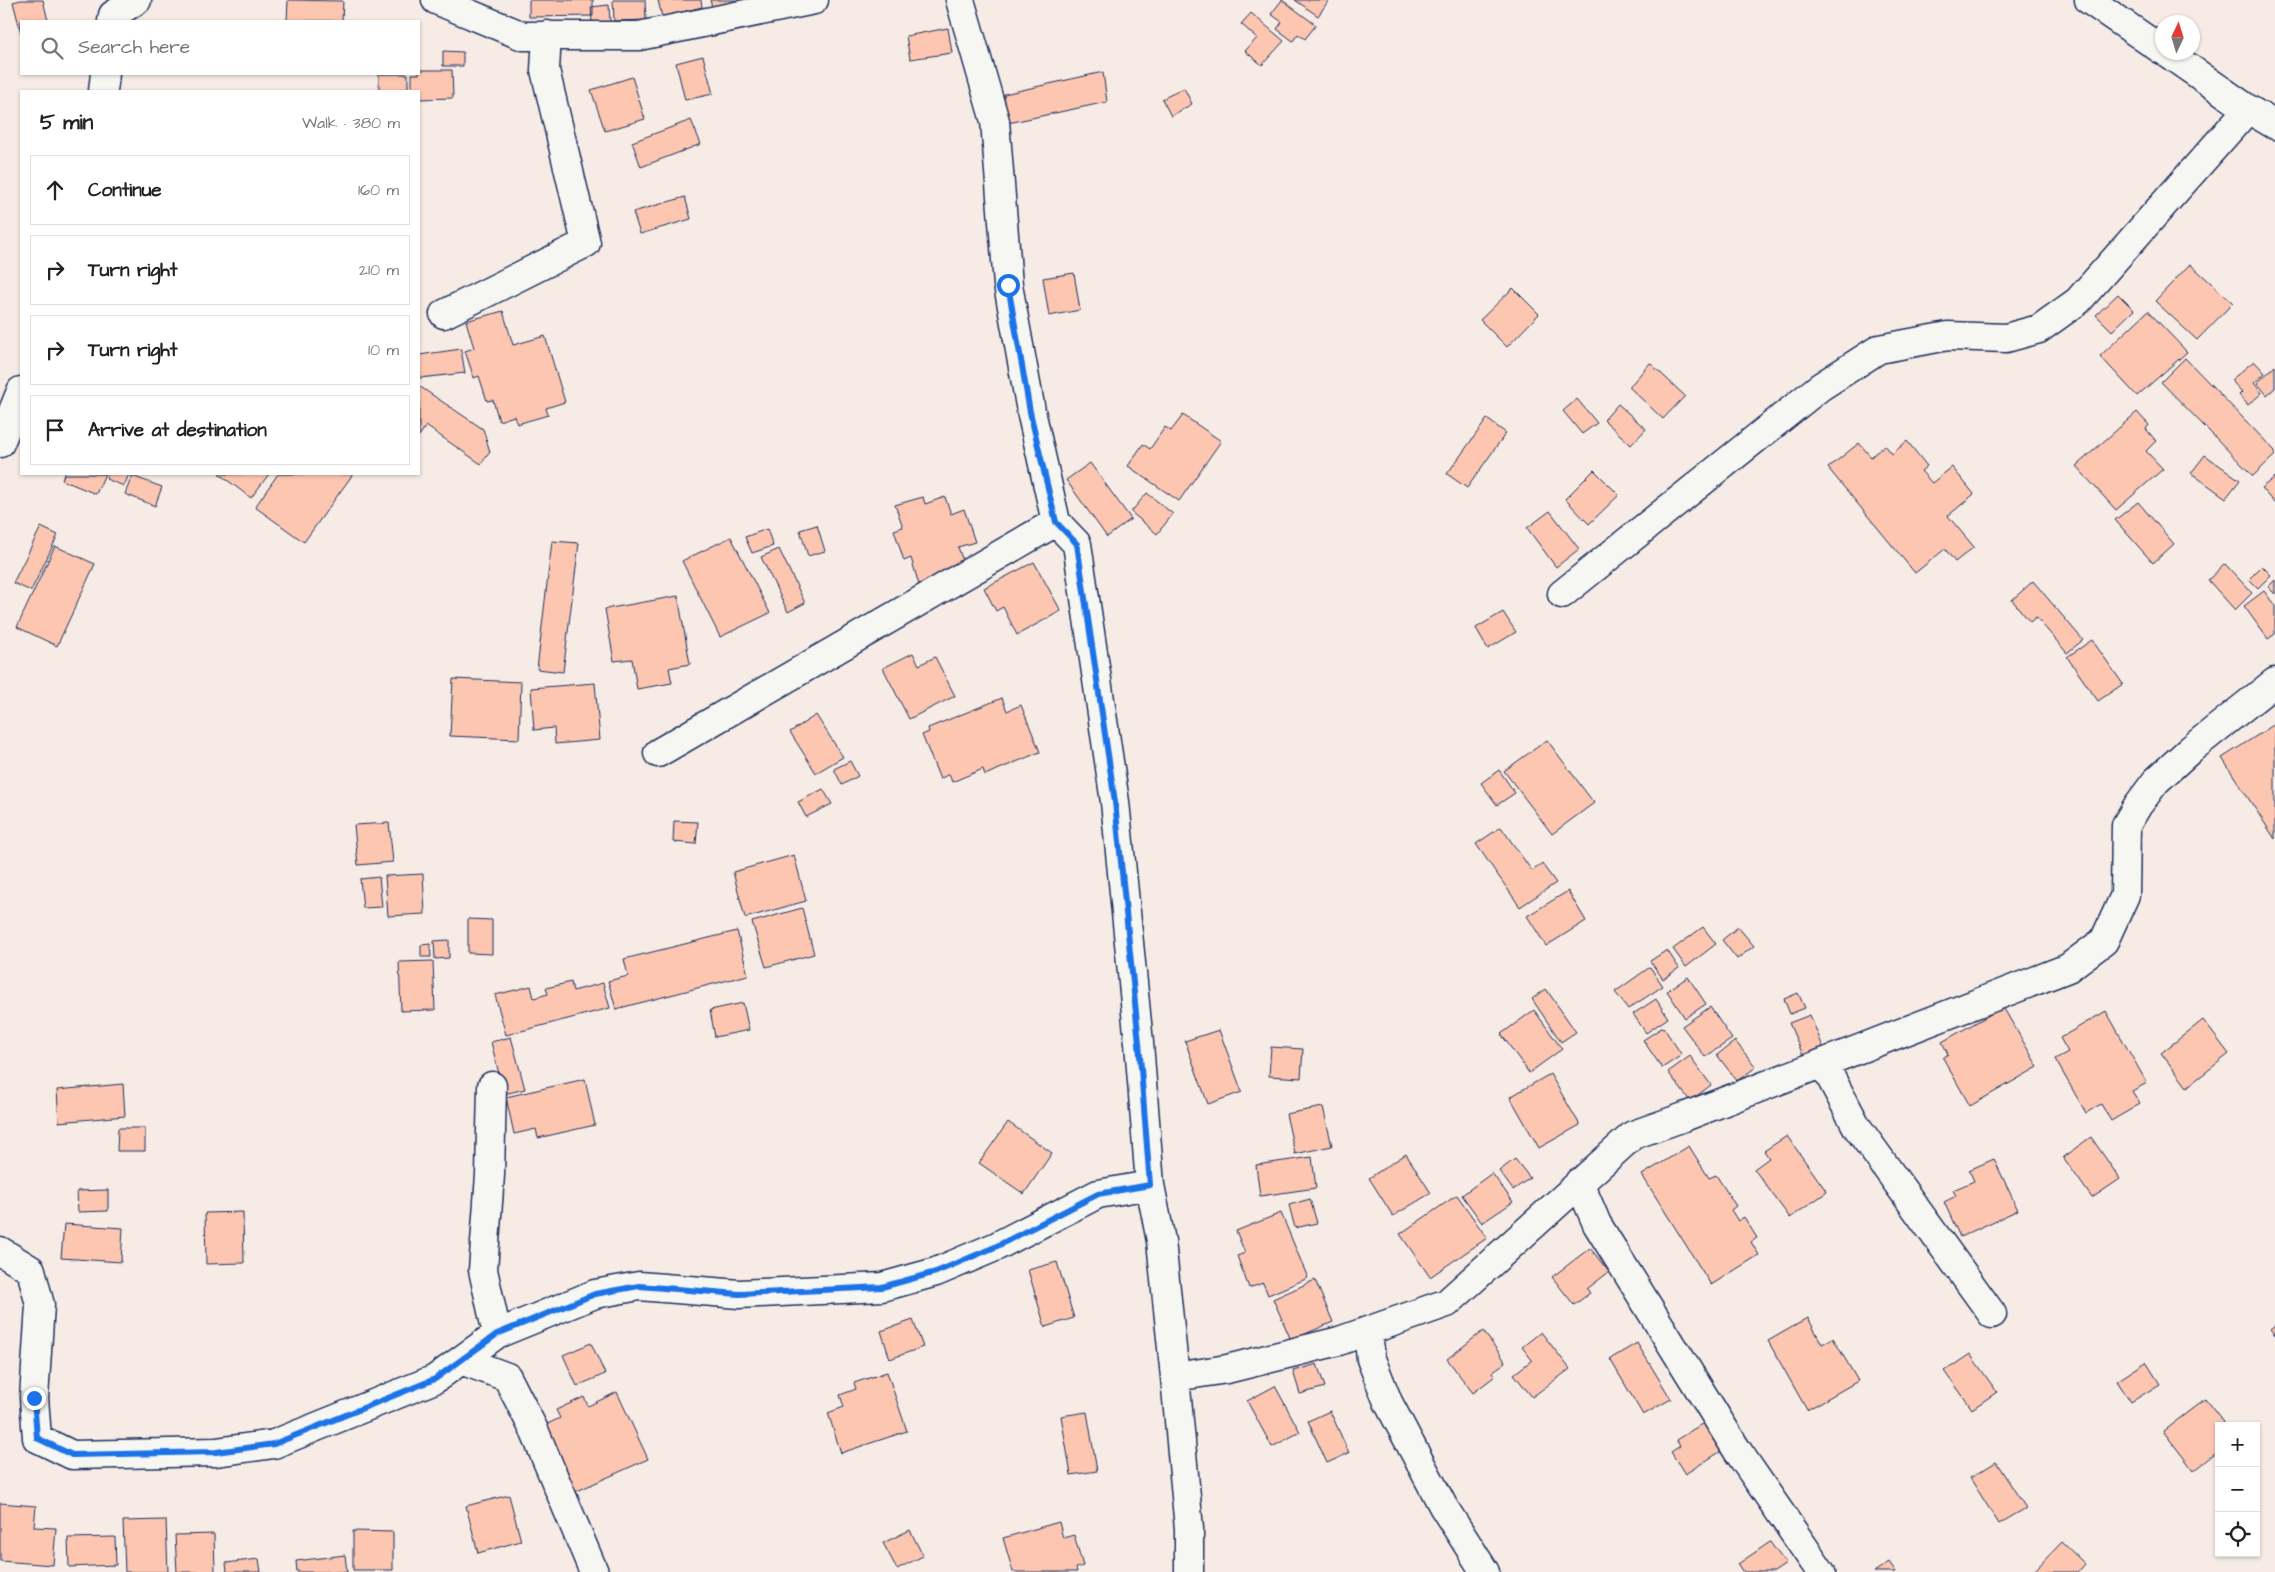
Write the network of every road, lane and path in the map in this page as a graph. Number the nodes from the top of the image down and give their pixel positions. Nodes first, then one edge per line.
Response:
1 (137, 0) edge
2 (436, 0) edge
3 (814, 0) edge
4 (960, 0) edge
5 (2089, 0) edge
6 (112, 20) edge
7 (547, 35) junction
8 (2155, 45) edge
9 (2178, 60) edge
10 (105, 75) edge
11 (103, 90) edge
12 (2248, 109) junction
13 (2275, 124) edge
14 (444, 314) dead end
15 (20, 393) edge
16 (0, 443) edge
17 (1056, 522) junction
18 (1562, 594) dead end
19 (2275, 682) edge
20 (658, 753) dead end
21 (1823, 1063) junction
22 (492, 1086) dead end
23 (1579, 1182) junction
24 (1150, 1185) junction
25 (0, 1251) edge
26 (1992, 1314) dead end
27 (1368, 1332) junction
28 (497, 1334) junction
29 (461, 1360) junction
30 (1174, 1377) junction
31 (594, 1572) edge
32 (1189, 1572) edge
33 (1486, 1572) edge
34 (1822, 1572) edge

1 - 6 street
2 - 7 street
3 - 7 street
4 - 17 street
5 - 8 street
7 - 14 street
9 - 12 street
10 - 11 street
12 - 13 street
12 - 18 street
15 - 16 street
17 - 20 street
17 - 24 street
19 - 21 street
21 - 23 street
21 - 26 street
22 - 28 street
23 - 27 street
23 - 34 street
24 - 28 street
24 - 30 street
25 - 29 street
27 - 30 street
27 - 33 street
28 - 29 street
29 - 31 street
30 - 32 street

